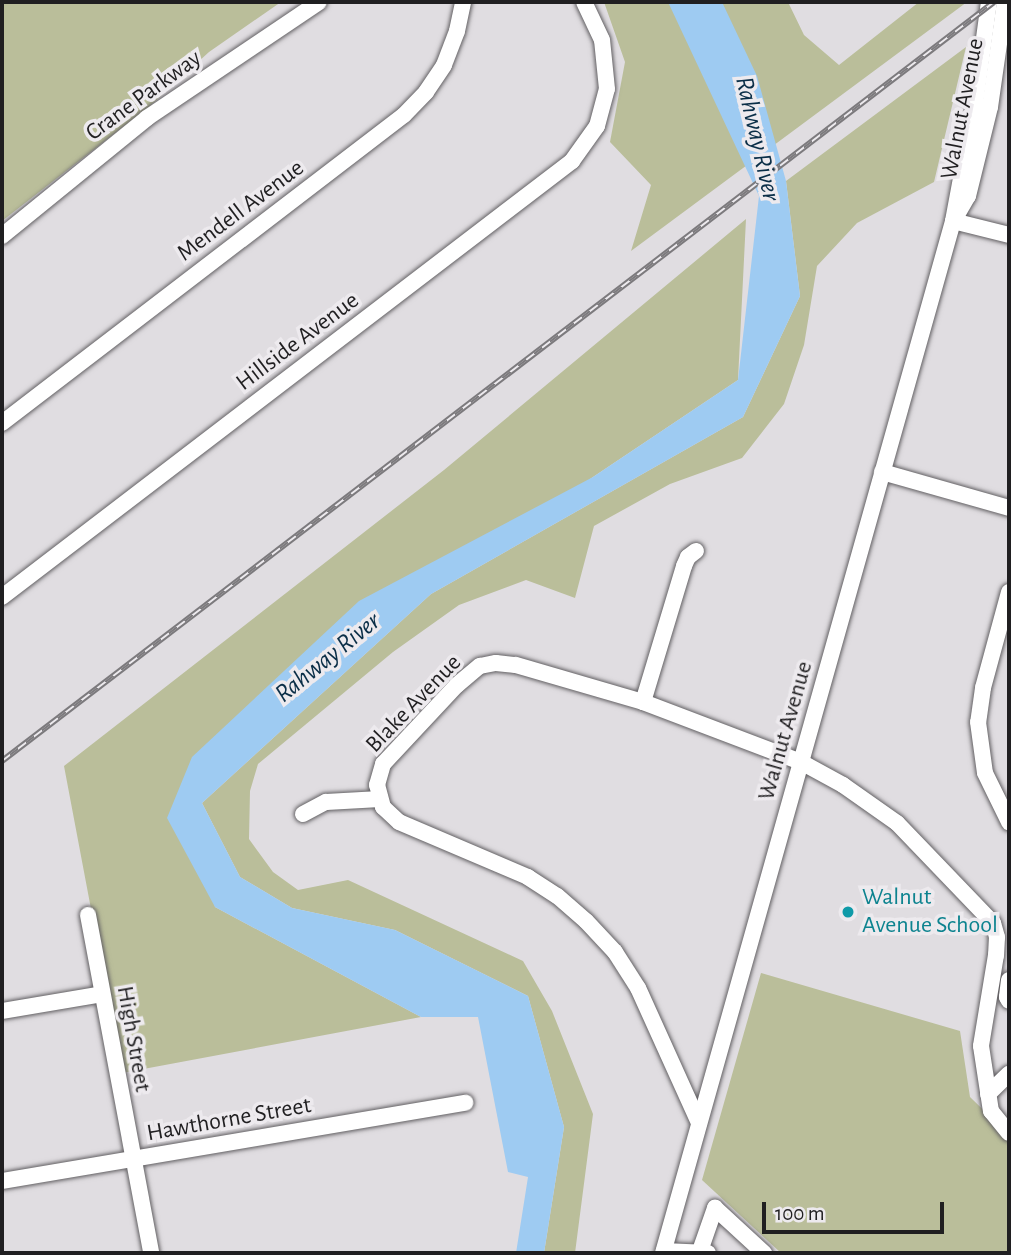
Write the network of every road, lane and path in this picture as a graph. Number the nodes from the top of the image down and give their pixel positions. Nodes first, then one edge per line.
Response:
1 (318, 2) edge
2 (463, 2) edge
3 (584, 2) edge
4 (989, 2) edge
5 (1005, 2) edge
6 (953, 222) junction
7 (1009, 235) edge
8 (2, 236) edge
9 (2, 423) edge
10 (882, 472) junction
11 (1009, 508) edge
12 (696, 551) dead end
13 (1009, 592) edge
14 (2, 597) edge
15 (643, 702) junction
16 (801, 762) junction
17 (380, 799) junction
18 (303, 814) dead end
19 (1009, 822) edge
20 (88, 915) dead end
21 (996, 942) junction
22 (1009, 954) edge
23 (1009, 980) edge
24 (102, 994) junction
25 (1009, 1001) edge
26 (2, 1011) edge
27 (1009, 1074) edge
28 (988, 1094) junction
29 (465, 1103) dead end
30 (699, 1123) junction
31 (1009, 1133) edge
32 (132, 1159) junction
33 (2, 1181) edge
34 (663, 1252) edge
35 (704, 1252) edge
36 (151, 1253) edge
37 (764, 1253) edge

1 - 8 street, Crane Parkway
2 - 9 street, Mendell Avenue
3 - 14 street, Hillside Avenue
4 - 6 street, Walnut Avenue
5 - 6 street, Walnut Avenue
6 - 7 street
6 - 10 street, Walnut Avenue
10 - 11 street
10 - 16 street, Walnut Avenue
12 - 15 street
13 - 19 street
15 - 16 street, Blake Avenue
15 - 17 street, Blake Avenue
16 - 21 street, Blake Avenue
16 - 30 street, Walnut Avenue
17 - 18 street
17 - 30 street
20 - 24 street, High Street
21 - 22 street
21 - 28 street
23 - 25 street
24 - 26 street
24 - 32 street, High Street
27 - 28 street
28 - 31 street
29 - 32 street, Hawthorne Street
30 - 34 street, Walnut Avenue
32 - 33 street, Hawthorne Street
32 - 36 street, High Street
34 - 35 street
35 - 37 street

